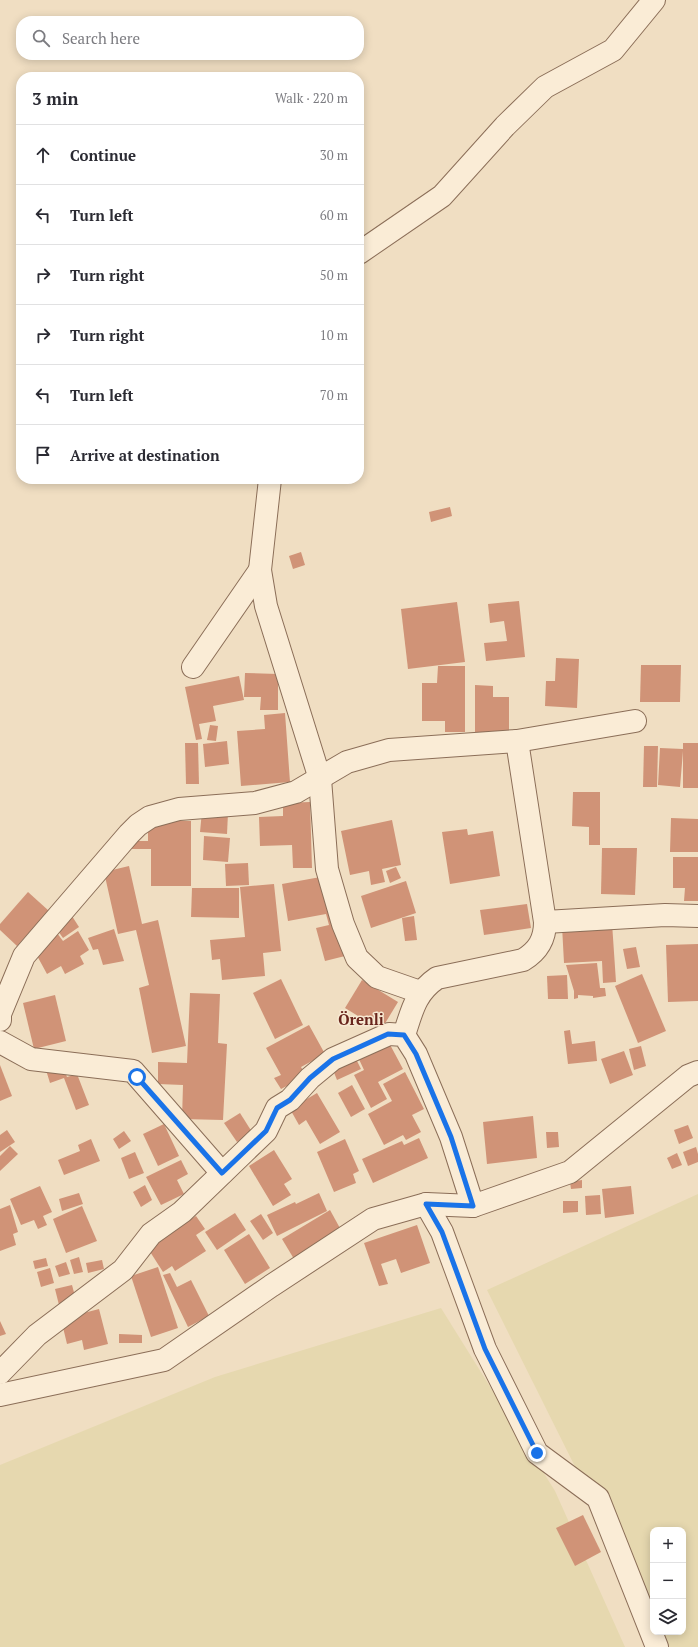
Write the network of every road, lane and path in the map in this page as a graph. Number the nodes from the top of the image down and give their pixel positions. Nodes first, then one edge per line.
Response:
1 (654, 0) edge
2 (364, 250) edge
3 (269, 484) edge
4 (260, 570) junction
5 (193, 667) dead end
6 (635, 721) dead end
7 (517, 741) junction
8 (320, 779) junction
9 (698, 916) edge
10 (545, 922) junction
11 (420, 992) junction
12 (0, 1020) edge
13 (404, 1035) junction
14 (0, 1042) edge
15 (698, 1072) edge
16 (222, 1173) junction
17 (426, 1204) junction
18 (473, 1206) junction
19 (0, 1373) edge
20 (0, 1395) edge
21 (657, 1647) edge

1 - 2 street
3 - 4 street
4 - 5 street
4 - 8 street
6 - 7 street
7 - 8 street
7 - 10 street
8 - 11 street
8 - 12 street
9 - 10 street
10 - 11 street
11 - 13 street
13 - 16 street
13 - 18 street
14 - 16 street
15 - 18 street
16 - 19 street
17 - 18 street
17 - 20 street
17 - 21 street

